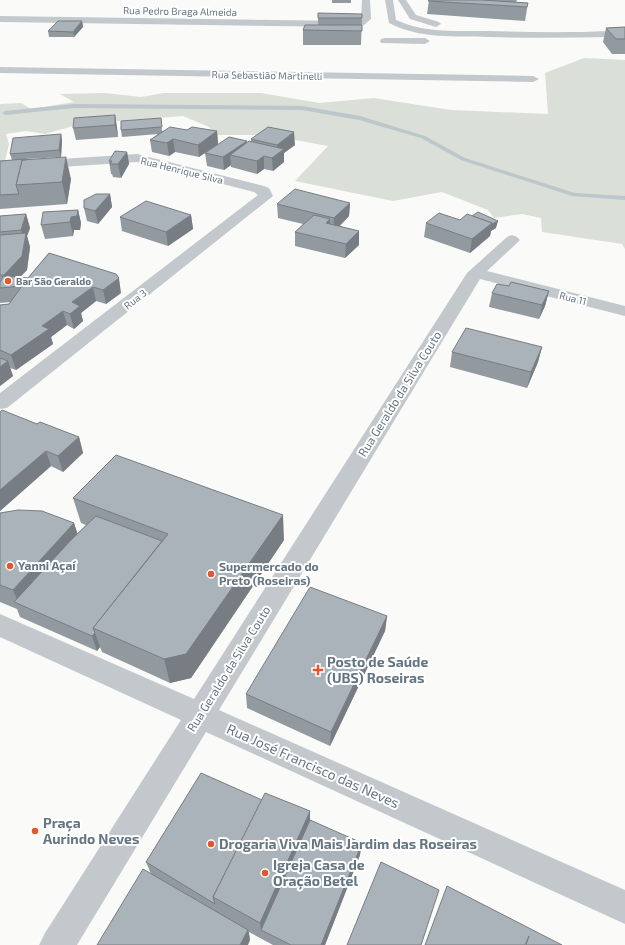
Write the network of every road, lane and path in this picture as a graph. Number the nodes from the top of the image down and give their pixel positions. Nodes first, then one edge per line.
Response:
1 (366, 0) edge
2 (389, 0) edge
3 (402, 0) edge
4 (0, 19) edge
5 (608, 34) dead end
6 (517, 35) junction
7 (553, 36) junction
8 (385, 40) dead end
9 (1, 74) edge
10 (533, 79) dead end
11 (0, 167) edge
12 (266, 193) joint
13 (512, 240) dead end
14 (475, 273) junction
15 (625, 311) edge
16 (0, 403) edge
17 (0, 625) edge
18 (200, 715) junction
19 (625, 907) edge
20 (57, 945) edge

1 - 4 street, Rua Pedro Braga Almeida
2 - 6 street
3 - 6 street
5 - 7 street
6 - 7 street
7 - 8 street
9 - 10 street, Rua Sebastião Martinelli
11 - 12 street, Rua Henrique Silva
12 - 16 street, Rua 3
13 - 14 street, Rua Geraldo da Silva Couto
14 - 15 street, Rua 11
14 - 18 street, Rua Geraldo da Silva Couto
17 - 18 street, Rua José Francisco das Neves
18 - 19 street, Rua José Francisco das Neves
18 - 20 street, Rua Geraldo da Silva Couto

